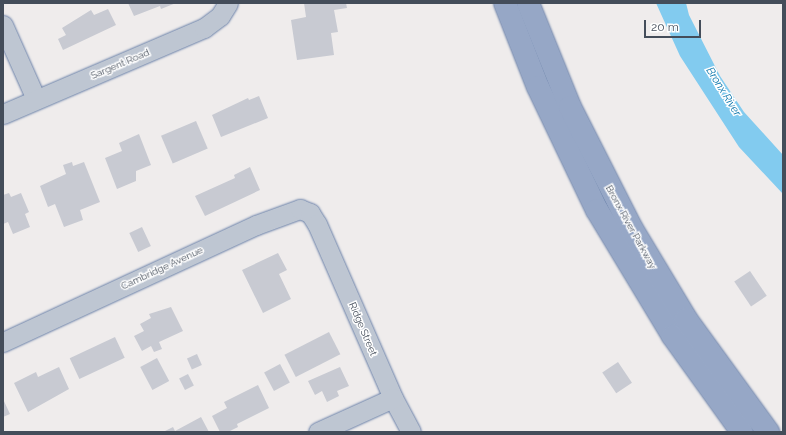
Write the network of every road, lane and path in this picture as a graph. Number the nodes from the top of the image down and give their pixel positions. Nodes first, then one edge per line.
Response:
1 (228, 3) edge
2 (505, 3) edge
3 (528, 3) edge
4 (3, 25) edge
5 (36, 99) junction
6 (3, 114) edge
7 (318, 224) joint
8 (3, 342) edge
9 (393, 398) junction
10 (318, 432) edge
11 (411, 432) edge
12 (742, 432) edge
13 (768, 432) edge

1 - 5 street, Sargent Road
2 - 12 highway, Bronx River Parkway
3 - 13 highway, Bronx River Parkway
4 - 5 street
5 - 6 street, Sargent Road
7 - 8 street, Cambridge Avenue
7 - 9 street, Ridge Street
9 - 10 street
9 - 11 street, Ridge Street

